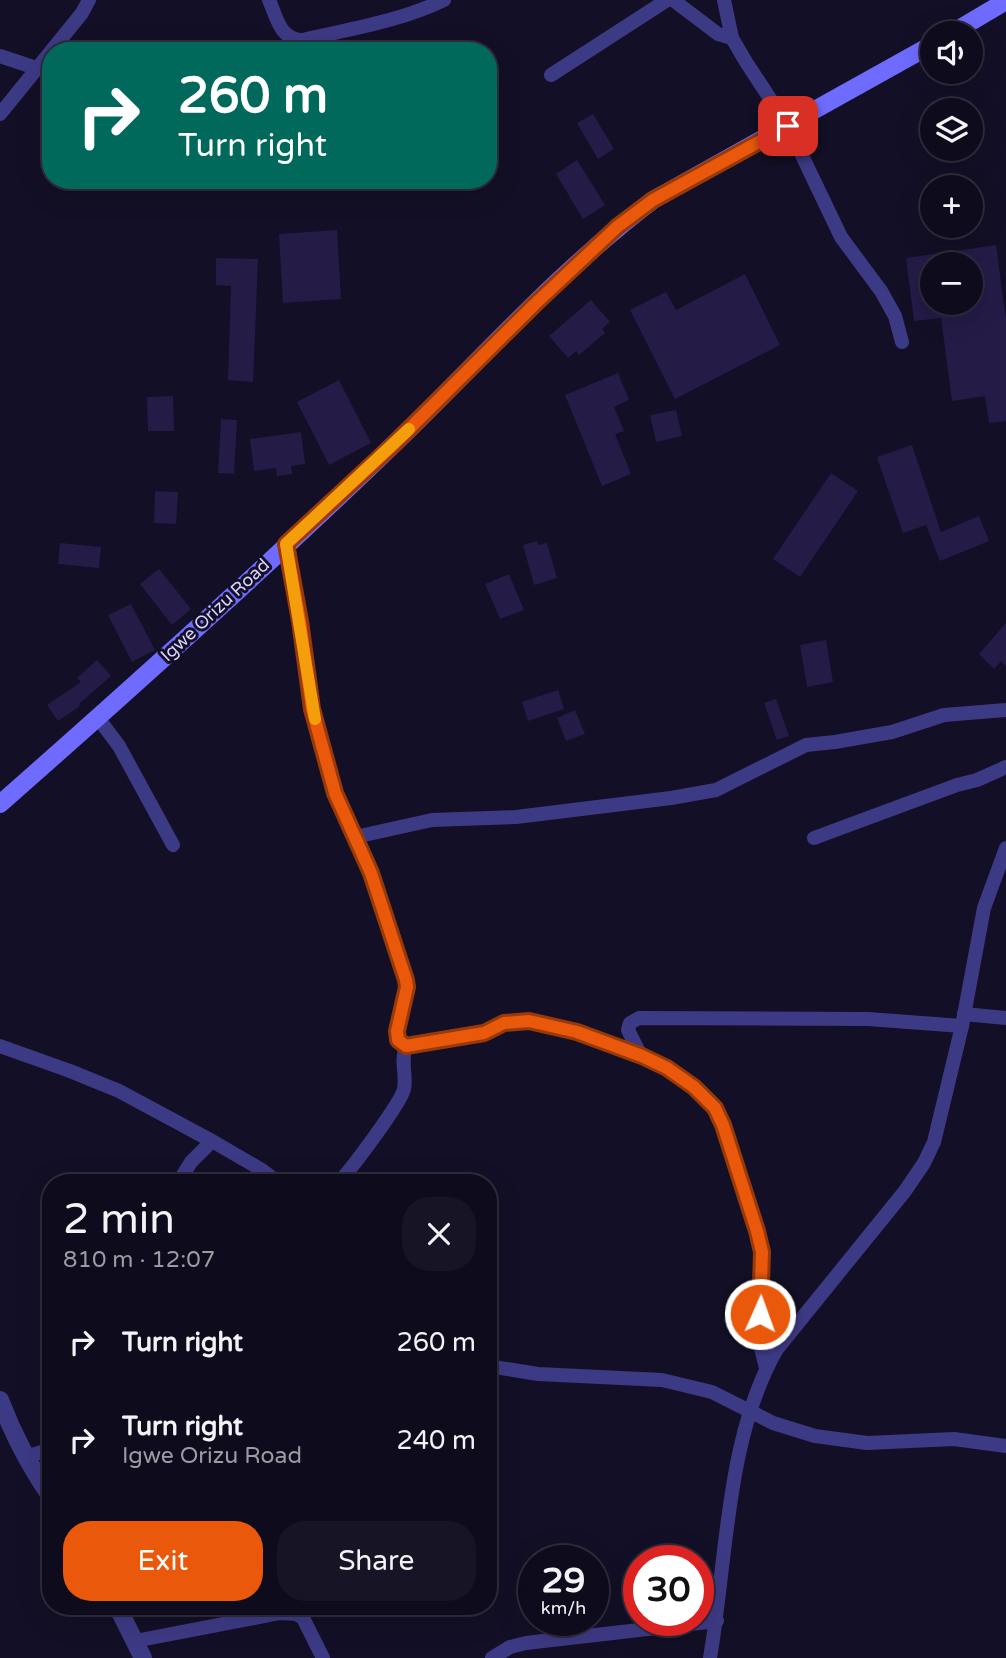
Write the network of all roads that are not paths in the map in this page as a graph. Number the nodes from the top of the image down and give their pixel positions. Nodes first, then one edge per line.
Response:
1 (89, 0) edge
2 (269, 0) edge
3 (444, 0) edge
4 (667, 0) edge
5 (673, 0) edge
6 (724, 0) edge
7 (1006, 1) edge
8 (972, 21) edge
9 (732, 38) junction
10 (58, 42) edge
11 (920, 51) edge
12 (0, 56) edge
13 (42, 61) edge
14 (36, 68) junction
15 (551, 75) dead end
16 (0, 114) edge
17 (788, 126) junction
18 (902, 342) dead end
19 (286, 544) junction
20 (1006, 710) edge
21 (98, 718) junction
22 (1006, 767) edge
23 (0, 804) edge
24 (355, 837) junction
25 (814, 838) dead end
26 (173, 845) dead end
27 (1006, 848) edge
28 (1006, 1018) edge
29 (963, 1020) junction
30 (0, 1046) edge
31 (406, 1046) junction
32 (642, 1056) junction
33 (212, 1141) junction
34 (184, 1174) edge
35 (267, 1174) edge
36 (345, 1174) edge
37 (497, 1367) edge
38 (766, 1368) junction
39 (0, 1400) edge
40 (751, 1413) junction
41 (1006, 1446) edge
42 (42, 1452) edge
43 (26, 1457) junction
44 (42, 1483) edge
45 (122, 1615) edge
46 (271, 1615) edge
47 (298, 1615) edge
48 (717, 1621) junction
49 (135, 1641) junction
50 (143, 1658) edge
51 (323, 1658) edge
52 (492, 1658) edge
53 (710, 1658) edge

1 - 10 street
2 - 3 street
4 - 15 street
5 - 9 street
6 - 9 street
7 - 8 main road
9 - 17 street
11 - 17 main road, Igwe Orizu Road
12 - 14 street
13 - 14 street
14 - 16 street
17 - 18 street
17 - 19 main road, Igwe Orizu Road
19 - 21 main road, Igwe Orizu Road
19 - 24 street
20 - 24 street
21 - 23 main road, Igwe Orizu Road
21 - 26 street
22 - 25 street
24 - 31 street
27 - 29 street
28 - 29 street
29 - 32 street
29 - 38 street
30 - 33 street
31 - 32 street
31 - 36 street
32 - 38 street
33 - 34 street
33 - 35 street
37 - 40 street
38 - 40 street
39 - 43 street
40 - 41 street
40 - 48 street
42 - 43 street
43 - 44 street
45 - 49 street
46 - 49 street
47 - 51 street
48 - 52 street
48 - 53 street
49 - 50 street

